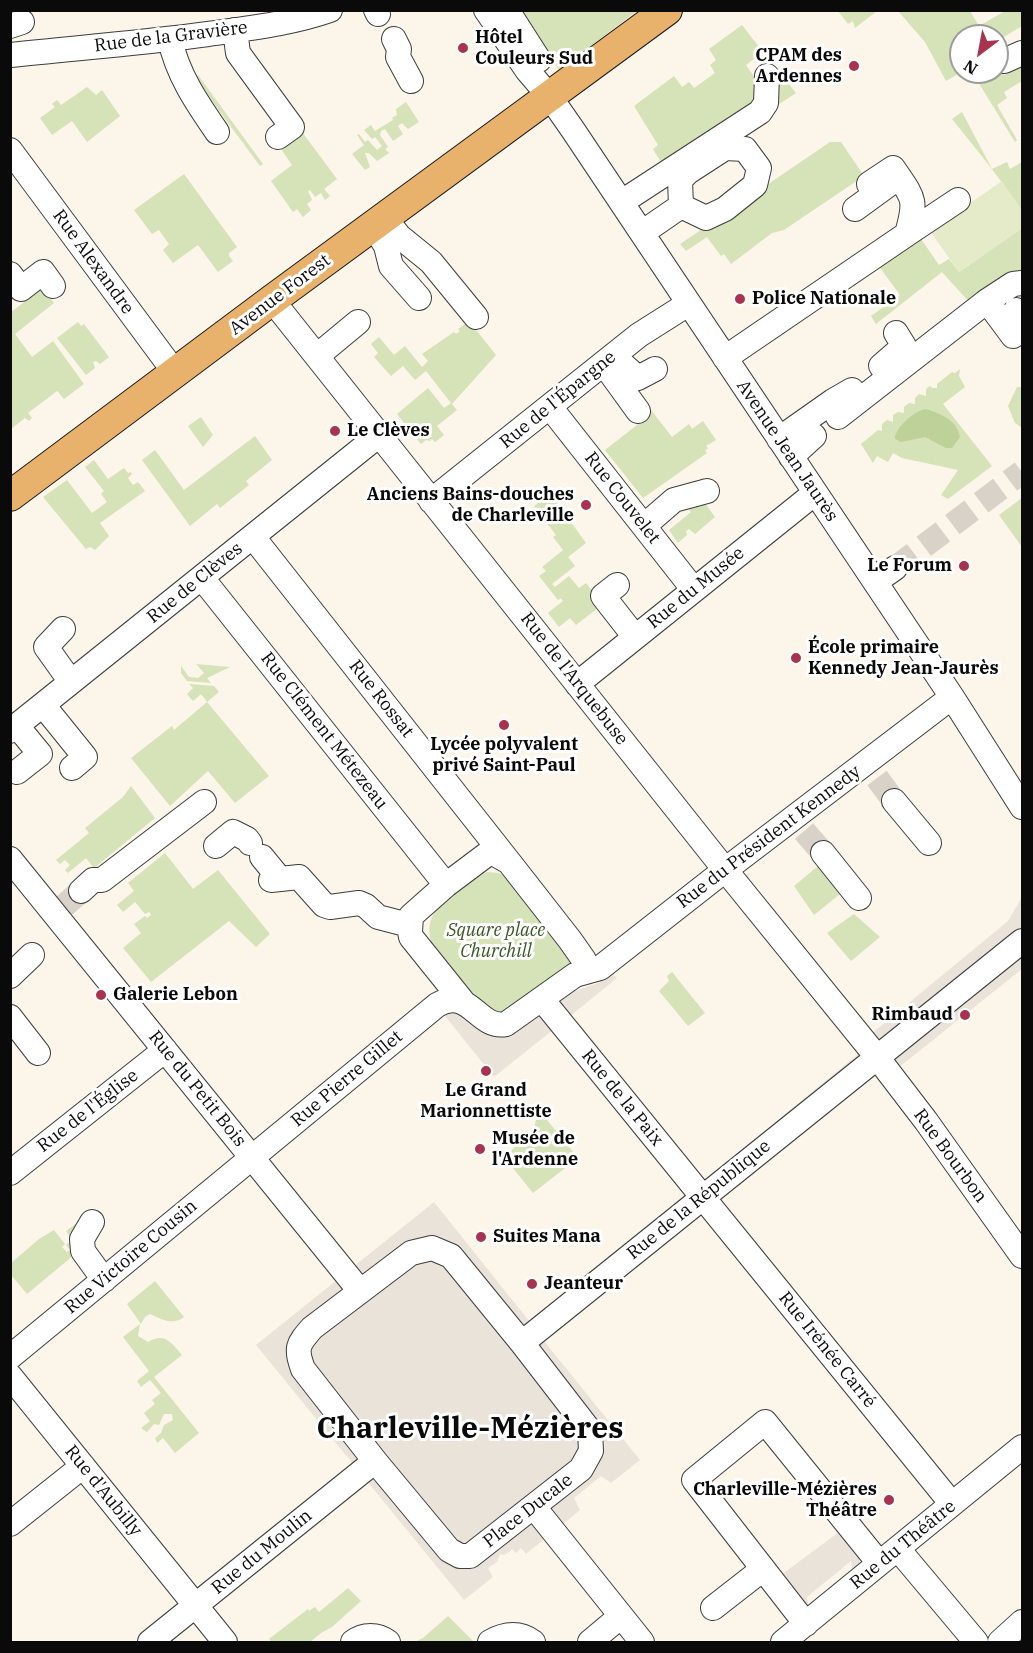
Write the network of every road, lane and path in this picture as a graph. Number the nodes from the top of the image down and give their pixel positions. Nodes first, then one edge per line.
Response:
1 (330, 10) edge
2 (486, 10) edge
3 (507, 10) edge
4 (667, 10) edge
5 (235, 30) junction
6 (170, 39) junction
7 (394, 39) dead end
8 (10, 55) edge
9 (767, 76) dead end
10 (411, 81) dead end
11 (551, 97) junction
12 (218, 132) dead end
13 (278, 137) dead end
14 (10, 150) edge
15 (18, 175) edge
16 (899, 177) junction
17 (869, 184) dead end
18 (631, 196) junction
19 (958, 200) dead end
20 (681, 206) dead end
21 (855, 209) dead end
22 (379, 222) junction
23 (652, 226) junction
24 (907, 234) junction
25 (657, 257) junction
26 (10, 274) edge
27 (1023, 283) edge
28 (53, 285) dead end
29 (418, 298) dead end
30 (272, 300) junction
31 (987, 301) junction
32 (685, 307) junction
33 (476, 317) dead end
34 (1017, 321) edge
35 (358, 322) dead end
36 (896, 333) dead end
37 (316, 356) junction
38 (725, 358) junction
39 (609, 359) junction
40 (655, 369) dead end
41 (176, 374) junction
42 (550, 406) junction
43 (638, 411) dead end
44 (838, 417) dead end
45 (379, 435) junction
46 (814, 436) dead end
47 (785, 448) junction
48 (707, 491) dead end
49 (10, 496) edge
50 (812, 496) junction
51 (431, 501) junction
52 (644, 526) junction
53 (253, 537) junction
54 (895, 568) tunnel mouth
55 (202, 578) junction
56 (875, 582) junction
57 (617, 585) dead end
58 (694, 590) junction
59 (63, 629) dead end
60 (635, 638) junction
61 (71, 682) junction
62 (577, 684) junction
63 (947, 701) junction
64 (43, 705) junction
65 (14, 728) edge
66 (72, 768) dead end
67 (17, 772) dead end
68 (894, 801) tunnel mouth
69 (204, 802) dead end
70 (1023, 807) edge
71 (1023, 822) edge
72 (929, 843) dead end
73 (216, 846) dead end
74 (823, 854) tunnel mouth
75 (10, 859) edge
76 (509, 862) junction
77 (725, 870) junction
78 (446, 885) junction
79 (859, 898) dead end
80 (67, 903) junction
81 (410, 925) junction
82 (1023, 941) edge
83 (33, 955) dead end
84 (584, 972) junction
85 (10, 976) edge
86 (540, 1000) junction
87 (454, 1002) junction
88 (10, 1017) edge
89 (165, 1050) junction
90 (38, 1053) dead end
91 (877, 1057) junction
92 (252, 1158) junction
93 (10, 1173) edge
94 (702, 1197) junction
95 (92, 1222) dead end
96 (1023, 1256) edge
97 (104, 1280) junction
98 (360, 1291) junction
99 (522, 1343) junction
100 (10, 1357) edge
101 (10, 1376) edge
102 (1023, 1447) edge
103 (375, 1461) junction
104 (83, 1466) junction
105 (952, 1504) junction
106 (534, 1507) junction
107 (10, 1524) edge
108 (898, 1548) junction
109 (879, 1563) junction
110 (763, 1569) junction
111 (195, 1606) junction
112 (713, 1608) dead end
113 (621, 1616) junction
114 (1023, 1622) edge
115 (806, 1624) junction
116 (150, 1642) edge
117 (225, 1642) edge
118 (353, 1642) edge
119 (388, 1642) edge
120 (490, 1642) edge
121 (533, 1642) edge
122 (590, 1642) edge
123 (642, 1642) edge
124 (783, 1642) edge
125 (976, 1642) edge
126 (1000, 1642) edge

1 - 5 street, Rue de la Gravière
2 - 11 street
3 - 11 street
4 - 11 main road, Avenue Forest
5 - 6 street, Rue de la Gravière
5 - 13 street
6 - 8 street, Rue de la Gravière
6 - 12 street
7 - 10 street
9 - 18 street
11 - 18 street
11 - 22 main road, Avenue Forest
11 - 25 street, Avenue Jean Jaurès
11 - 32 street
14 - 15 street, Rue Alexandre
15 - 41 street, Rue Alexandre
16 - 17 street
16 - 21 street
16 - 24 street
18 - 23 street
19 - 24 street
20 - 23 street
22 - 29 street
22 - 30 main road, Avenue Forest
22 - 33 street
23 - 25 street
24 - 38 street
25 - 32 street, Avenue Jean Jaurès
26 - 28 street
27 - 31 street
30 - 37 street, Rue de l'Arquebuse
30 - 41 main road, Avenue Forest
31 - 34 street
31 - 44 street
32 - 38 street, Avenue Jean Jaurès
32 - 39 street, Rue de l'Épargne
32 - 50 street
35 - 37 street
36 - 47 street
37 - 45 street, Rue de l'Arquebuse
38 - 47 street, Avenue Jean Jaurès
39 - 40 street
39 - 42 street, Rue de l'Épargne
39 - 43 street
41 - 49 main road, Avenue Forest
42 - 51 street, Rue de l'Épargne
42 - 52 street, Rue Couvelet
45 - 51 street, Rue de l'Arquebuse
45 - 53 street, Rue de Clèves
46 - 47 street
47 - 50 street, Avenue Jean Jaurès
48 - 52 street
50 - 56 street, Avenue Jean Jaurès
50 - 58 street, Rue du Musée
50 - 63 street
51 - 62 street, Rue de l'Arquebuse
52 - 58 street, Rue Couvelet
53 - 55 street, Rue de Clèves
53 - 76 street, Rue Rossat
54 - 56 street
55 - 61 street, Rue de Clèves
55 - 78 street, Rue Clément Métezeau
56 - 63 street, Avenue Jean Jaurès
57 - 60 street
58 - 60 street, Rue du Musée
59 - 61 street
60 - 62 street, Rue du Musée
61 - 64 street, Rue de Clèves
62 - 77 street, Rue de l'Arquebuse
63 - 70 street, Avenue Jean Jaurès
63 - 71 street
63 - 77 street, Rue du Président Kennedy
64 - 65 street, Rue de Clèves
64 - 66 street
65 - 67 street
68 - 72 street
69 - 80 street
73 - 81 street
74 - 79 street
75 - 80 street, Rue du Petit Bois
76 - 78 street
76 - 84 street
77 - 84 street, Rue du Président Kennedy
77 - 91 street, Rue de l'Arquebuse
78 - 81 street
80 - 89 street, Rue du Petit Bois
81 - 87 street
82 - 91 street, Rue de la République
83 - 85 street
84 - 86 street
86 - 87 street
86 - 94 street, Rue de la Paix
87 - 92 street, Rue Pierre Gillet
88 - 90 street
89 - 92 street, Rue du Petit Bois
89 - 93 street, Rue de l'Église
91 - 94 street, Rue de la République
91 - 96 street, Rue Bourbon
92 - 97 street, Rue Victoire Cousin
92 - 98 street, Rue du Petit Bois
94 - 99 street, Rue de la République
94 - 105 street, Rue Irénée Carré
95 - 97 street
97 - 100 street, Rue Victoire Cousin
98 - 99 street, Place Ducale
98 - 103 street, Place Ducale
99 - 106 street, Place Ducale
101 - 104 street, Rue d'Aubilly
102 - 105 street, Rue du Théâtre
103 - 106 street, Place Ducale
103 - 111 street, Rue du Moulin
104 - 107 street
104 - 111 street, Rue d'Aubilly
105 - 108 street, Rue du Théâtre
106 - 113 street
108 - 109 street, Rue du Théâtre
108 - 125 street
109 - 110 street
109 - 115 street, Rue du Théâtre
110 - 112 street
110 - 115 street
111 - 116 street, Rue du Moulin
111 - 117 street, Rue d'Aubilly
113 - 122 street
113 - 123 street
114 - 126 street
115 - 124 street, Rue du Théâtre
118 - 119 street
120 - 121 street

